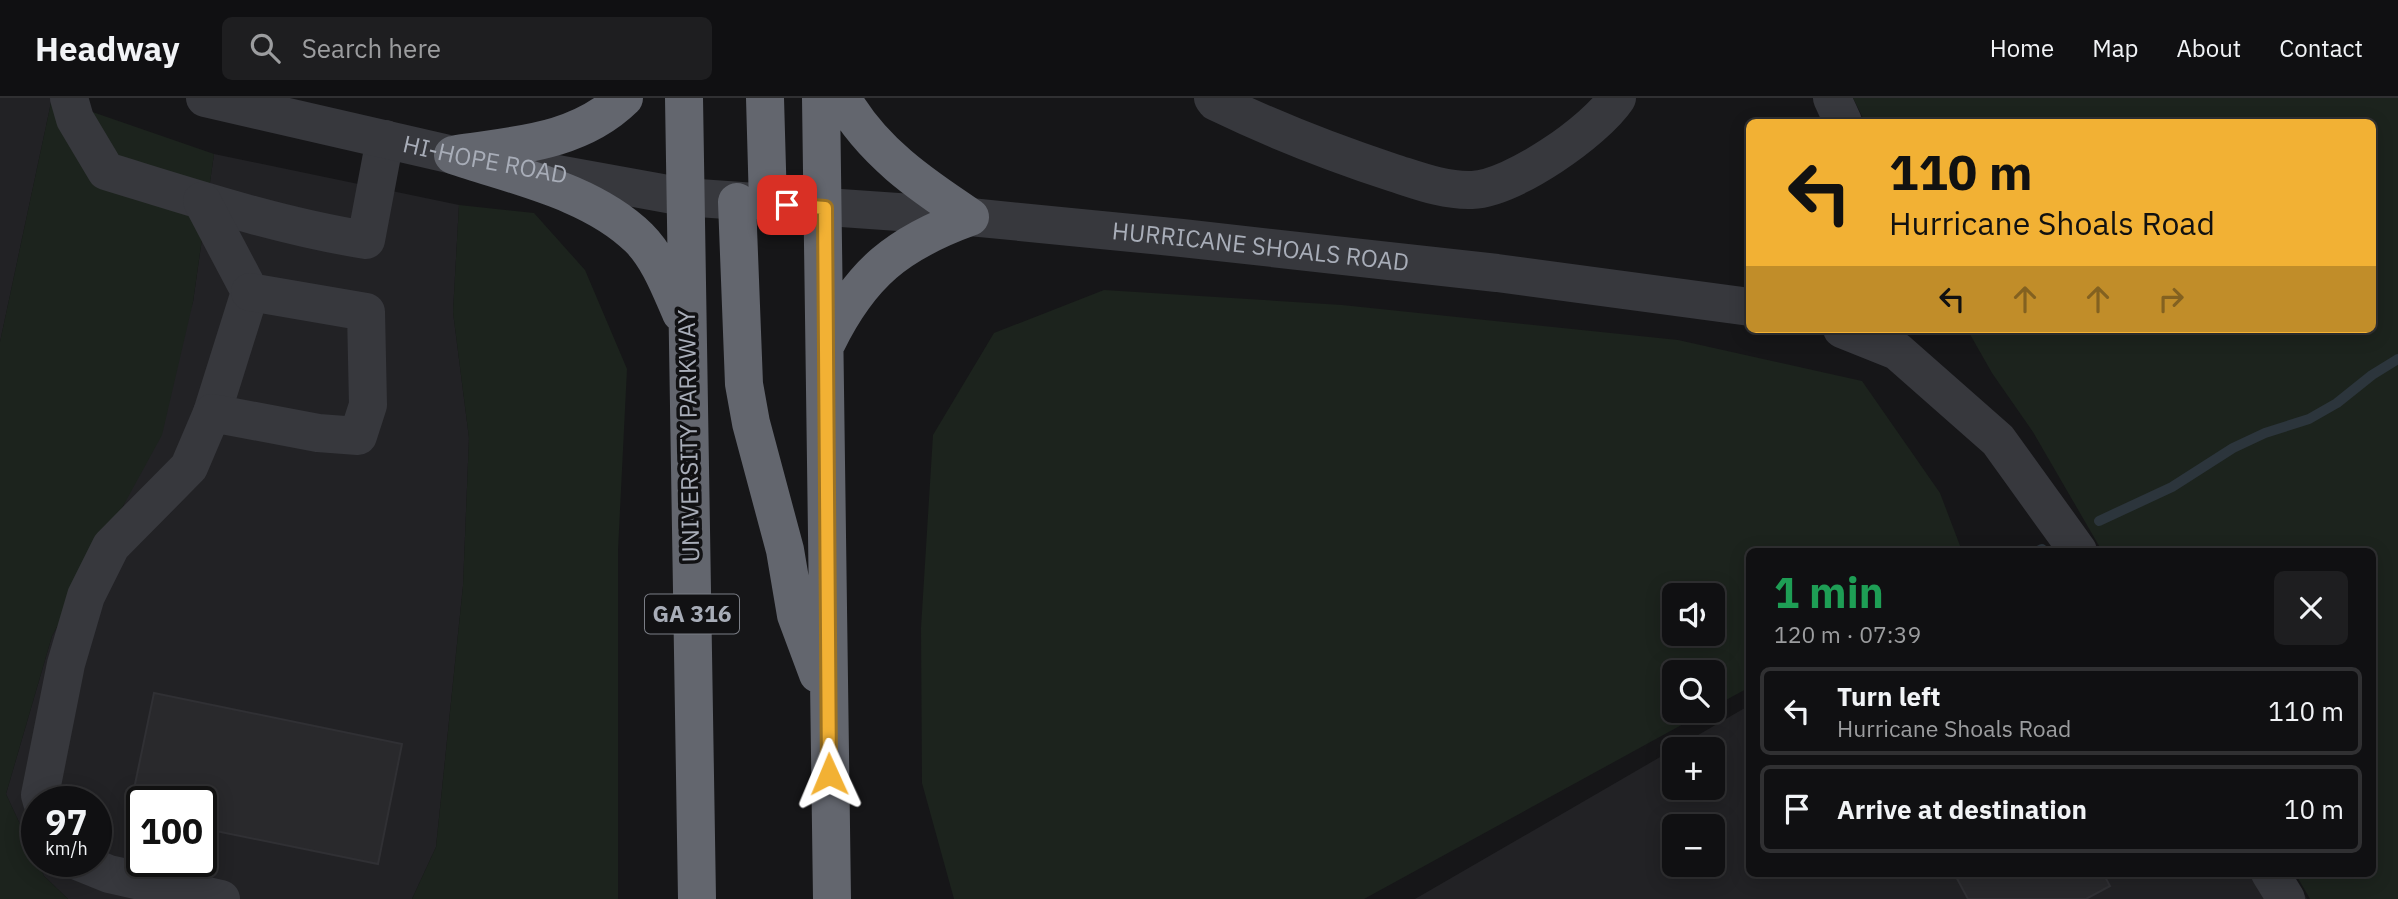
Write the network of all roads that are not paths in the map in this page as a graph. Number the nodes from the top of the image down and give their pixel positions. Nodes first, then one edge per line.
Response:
1 (69, 98) edge
2 (205, 98) edge
3 (624, 98) edge
4 (684, 98) edge
5 (765, 98) edge
6 (821, 98) edge
7 (842, 98) edge
8 (1213, 98) edge
9 (1617, 98) edge
10 (1832, 98) edge
11 (1842, 119) edge
12 (385, 139) junction
13 (453, 155) junction
14 (684, 197) junction
15 (202, 201) junction
16 (753, 203) junction
17 (825, 208) junction
18 (970, 217) junction
19 (250, 292) junction
20 (1746, 306) edge
21 (687, 328) junction
22 (1863, 333) edge
23 (1901, 340) edge
24 (826, 344) junction
25 (212, 413) junction
26 (2076, 548) edge
27 (827, 699) junction
28 (42, 786) edge
29 (112, 875) edge
30 (2272, 877) edge
31 (221, 899) edge
32 (697, 899) edge
33 (832, 899) edge
34 (2286, 899) edge

1 - 15 street
2 - 12 street, HI-HOPE ROAD
3 - 13 highway
4 - 14 highway, UNIVERSITY PARKWAY / GA 316
5 - 16 highway
6 - 17 highway
7 - 18 highway
8 - 9 street
10 - 11 street
12 - 13 street, HI-HOPE ROAD
12 - 15 street
13 - 14 street, HI-HOPE ROAD
13 - 21 highway
14 - 16 street, HI-HOPE ROAD
14 - 21 highway, UNIVERSITY PARKWAY / GA 316
15 - 19 street
16 - 17 street, HURRICANE SHOALS ROAD
16 - 27 highway
17 - 18 street, HURRICANE SHOALS ROAD
17 - 24 highway
18 - 20 street, HURRICANE SHOALS ROAD
18 - 24 highway
19 - 25 street
19 - 25 street
21 - 32 highway, UNIVERSITY PARKWAY / GA 316
22 - 23 street
23 - 26 street
24 - 27 highway
25 - 28 street
27 - 33 highway
29 - 31 street
30 - 34 street

